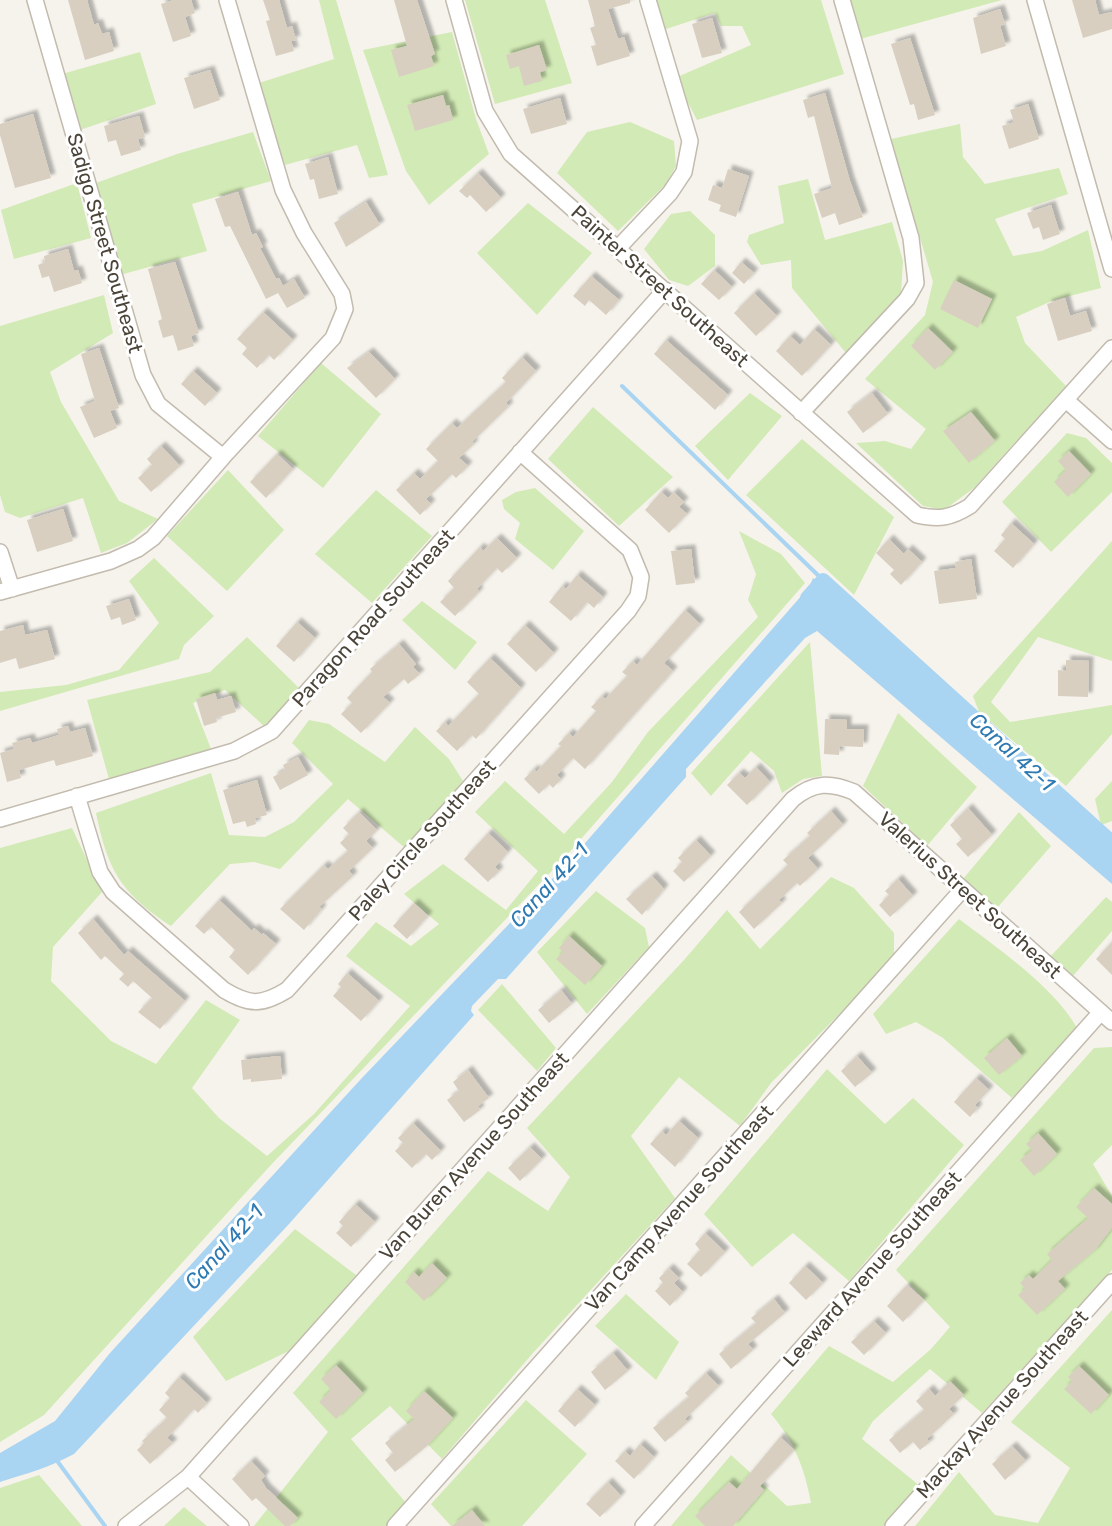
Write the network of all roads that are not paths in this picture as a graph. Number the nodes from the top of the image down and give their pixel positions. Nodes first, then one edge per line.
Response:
1 (35, 0) edge
2 (227, 0) edge
3 (454, 0) edge
4 (648, 0) edge
5 (842, 0) edge
6 (1035, 0) edge
7 (619, 247) junction
8 (1112, 269) edge
9 (665, 290) junction
10 (1112, 348) edge
11 (1066, 400) junction
12 (801, 413) junction
13 (1112, 441) edge
14 (520, 452) junction
15 (223, 457) junction
16 (0, 552) edge
17 (6, 591) edge
18 (820, 786) joint
19 (77, 796) junction
20 (0, 819) edge
21 (962, 890) junction
22 (1107, 1017) edge
23 (1112, 1282) edge
24 (188, 1477) junction
25 (126, 1526) edge
26 (241, 1526) edge
27 (395, 1526) edge
28 (643, 1526) edge
29 (893, 1526) edge

1 - 15 street, Sadigo Street Southeast
2 - 15 street
3 - 7 street, Painter Street Southeast
4 - 7 street
5 - 12 street
6 - 8 street
7 - 9 street, Painter Street Southeast
9 - 12 street, Painter Street Southeast
9 - 14 street, Paragon Road Southeast
10 - 11 street
11 - 12 street, Painter Street Southeast
11 - 13 street
14 - 19 street, Paragon Road Southeast
14 - 19 street, Paley Circle Southeast
15 - 17 street
16 - 17 street
18 - 21 street, Valerius Street Southeast
18 - 24 street, Van Buren Avenue Southeast
19 - 20 street, Paragon Road Southeast
21 - 22 street, Valerius Street Southeast
21 - 27 street, Van Camp Avenue Southeast
22 - 28 street, Leeward Avenue Southeast
23 - 29 street, Mackay Avenue Southeast
24 - 25 street, Van Buren Avenue Southeast
24 - 26 street

